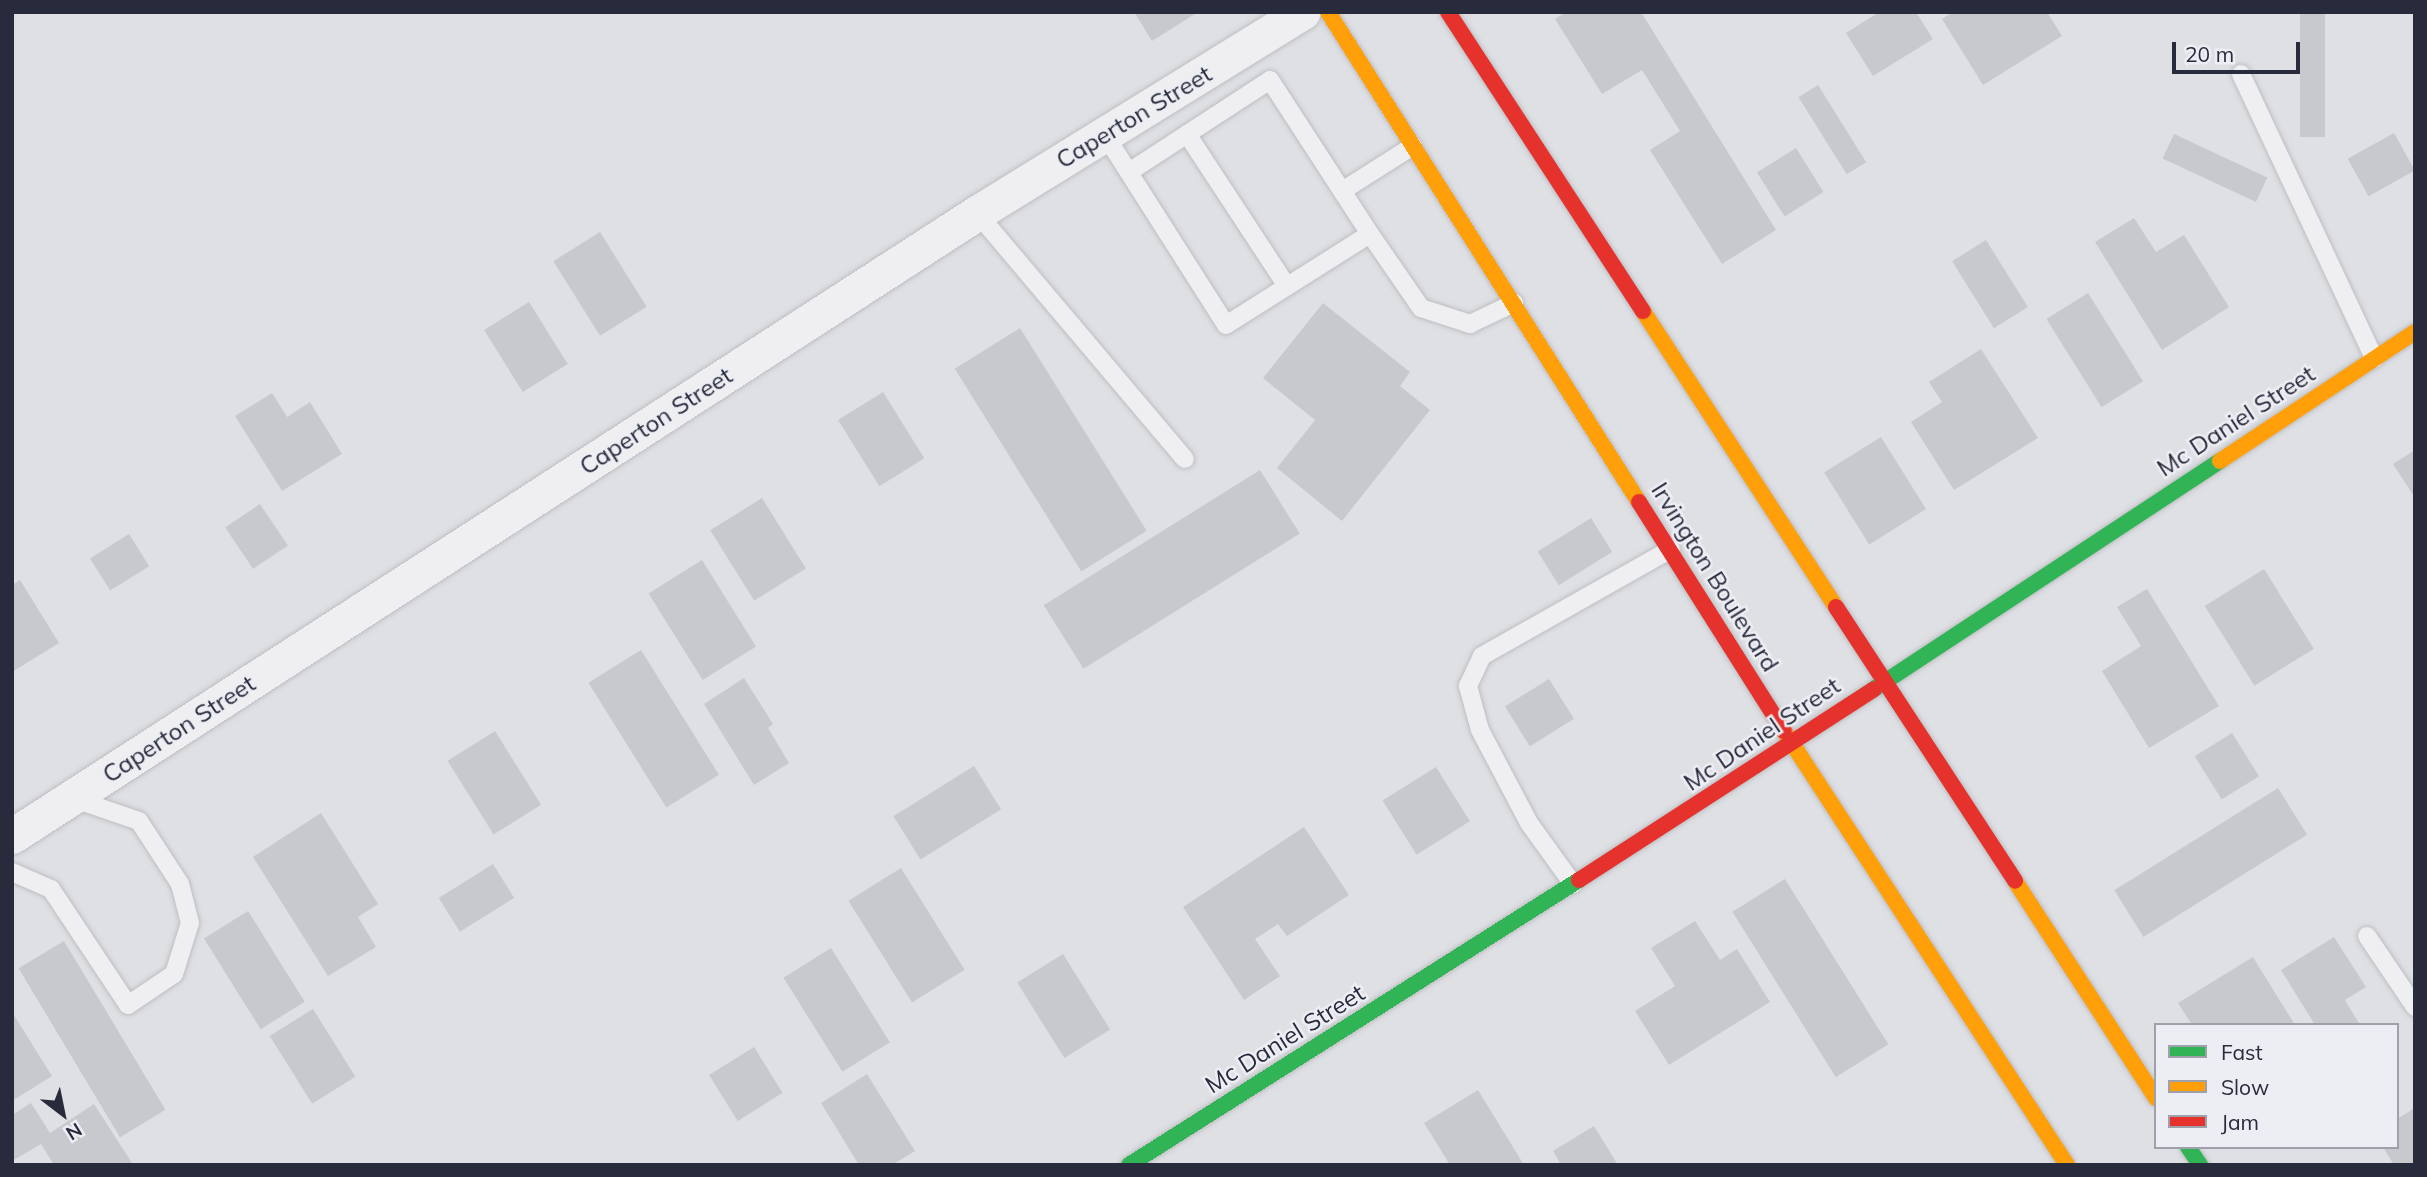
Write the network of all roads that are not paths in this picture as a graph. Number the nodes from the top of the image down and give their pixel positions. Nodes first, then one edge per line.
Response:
1 (1303, 12) edge
2 (1328, 12) edge
3 (1447, 12) edge
4 (2241, 74) dead end
5 (1187, 134) junction
6 (1105, 135) junction
7 (1413, 146) junction
8 (1129, 172) junction
9 (1342, 191) junction
10 (977, 213) junction
11 (1370, 234) junction
12 (1287, 286) junction
13 (1514, 303) junction
14 (2415, 332) edge
15 (2374, 358) junction
16 (1185, 459) dead end
17 (1671, 549) junction
18 (1884, 680) junction
19 (1792, 743) junction
20 (72, 798) junction
21 (12, 836) edge
22 (12, 872) edge
23 (1573, 884) junction
24 (2367, 936) dead end
25 (2415, 1007) edge
26 (2154, 1095) edge
27 (2189, 1149) edge
28 (1129, 1165) edge
29 (2067, 1165) edge
30 (2200, 1165) edge

1 - 6 street, Caperton Street
2 - 7 main road, Irvington Boulevard
3 - 18 main road
4 - 15 lane
5 - 8 lane
5 - 9 lane
5 - 12 lane
6 - 8 lane
6 - 10 street, Caperton Street
7 - 9 lane
7 - 13 main road, Irvington Boulevard
8 - 12 lane
9 - 11 lane
10 - 16 lane
10 - 20 street, Caperton Street
11 - 12 lane
11 - 13 lane
13 - 17 main road, Irvington Boulevard
14 - 15 main road, Mc Daniel Street
15 - 18 main road, Mc Daniel Street
17 - 19 main road, Irvington Boulevard
17 - 23 lane
18 - 19 main road, Mc Daniel Street
18 - 26 main road
19 - 23 main road, Mc Daniel Street
19 - 29 main road, Irvington Boulevard
20 - 21 street, Caperton Street
20 - 22 lane
23 - 28 main road, Mc Daniel Street
24 - 25 lane
27 - 30 main road

